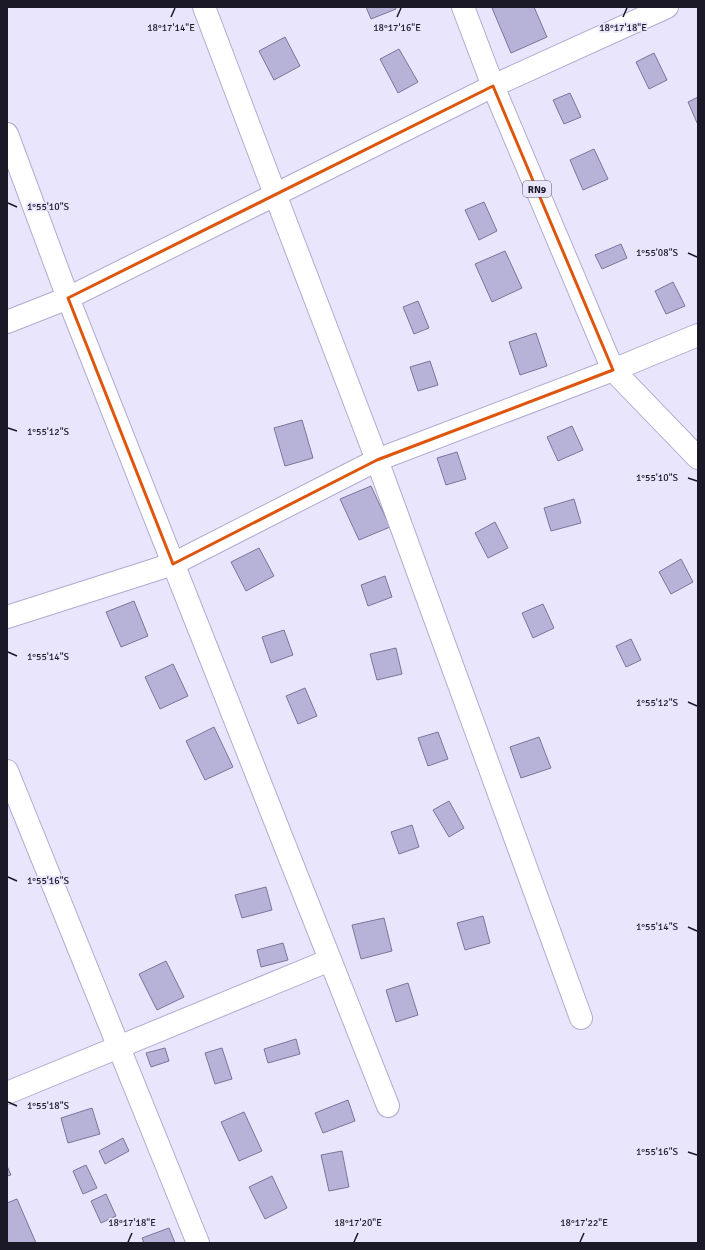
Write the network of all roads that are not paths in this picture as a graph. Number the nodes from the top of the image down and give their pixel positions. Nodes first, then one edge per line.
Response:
1 (204, 7) edge
2 (463, 7) edge
3 (667, 7) edge
4 (493, 86) junction
5 (7, 134) edge
6 (275, 194) junction
7 (68, 298) junction
8 (7, 322) edge
9 (698, 335) edge
10 (613, 370) junction
11 (698, 458) edge
12 (377, 460) junction
13 (173, 564) junction
14 (7, 617) edge
15 (7, 771) edge
16 (330, 960) junction
17 (581, 1018) dead end
18 (119, 1047) junction
19 (7, 1094) edge
20 (388, 1106) dead end
21 (198, 1243) edge

1 - 6 street
2 - 4 street, RN9
3 - 4 street
4 - 6 street
4 - 10 street, RN9
5 - 7 street
6 - 7 street
6 - 12 street
7 - 8 street
7 - 13 street
9 - 10 street
10 - 11 street, RN9
10 - 12 street
12 - 13 street
12 - 17 street
13 - 14 street
13 - 16 street
15 - 18 street
16 - 18 street
16 - 20 street
18 - 19 street
18 - 21 street

